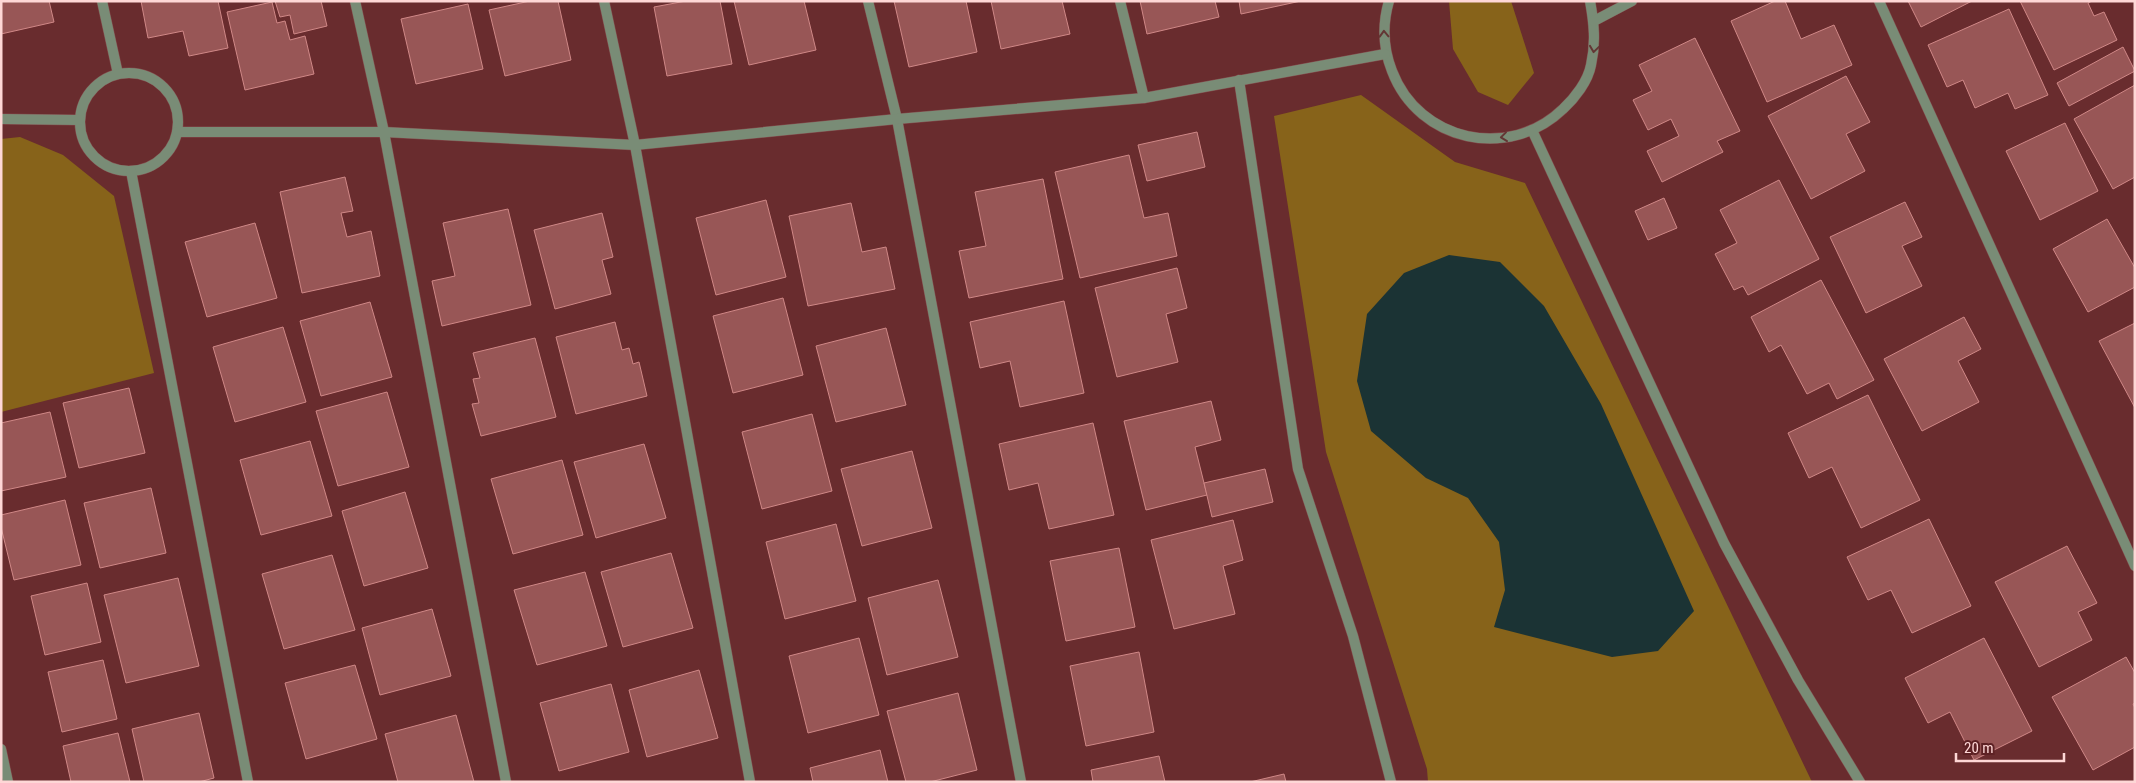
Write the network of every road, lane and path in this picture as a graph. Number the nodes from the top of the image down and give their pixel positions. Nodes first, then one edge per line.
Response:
1 (102, 1) edge
2 (355, 1) edge
3 (604, 1) edge
4 (868, 1) edge
5 (1120, 1) edge
6 (1389, 1) edge
7 (1590, 1) edge
8 (1632, 1) edge
9 (1879, 1) edge
10 (1594, 21) junction
11 (1385, 54) junction
12 (118, 74) junction
13 (1239, 80) junction
14 (1144, 98) junction
15 (1, 119) edge
16 (897, 119) junction
17 (79, 120) junction
18 (1532, 130) junction
19 (177, 132) junction
20 (384, 132) junction
21 (636, 145) junction
22 (131, 171) junction
23 (2135, 566) edge
24 (1, 748) edge
25 (8, 782) edge
26 (248, 782) edge
27 (506, 782) edge
28 (750, 782) edge
29 (1021, 782) edge
30 (1390, 782) edge
31 (1860, 782) edge

1 - 12 street
2 - 20 street
3 - 21 street
4 - 16 street
5 - 14 street
11 -> 6 street
7 - 10 street
8 - 10 street
9 - 23 street
10 -> 18 street
11 - 13 street
18 -> 11 street
12 - 17 street
12 - 19 street
13 - 14 street
13 - 30 street
14 - 16 street
15 - 17 street
16 - 21 street
16 - 29 street
17 - 22 street
18 - 31 street
19 - 20 street
19 - 22 street
20 - 21 street
20 - 27 street
21 - 28 street
22 - 26 street
24 - 25 street

